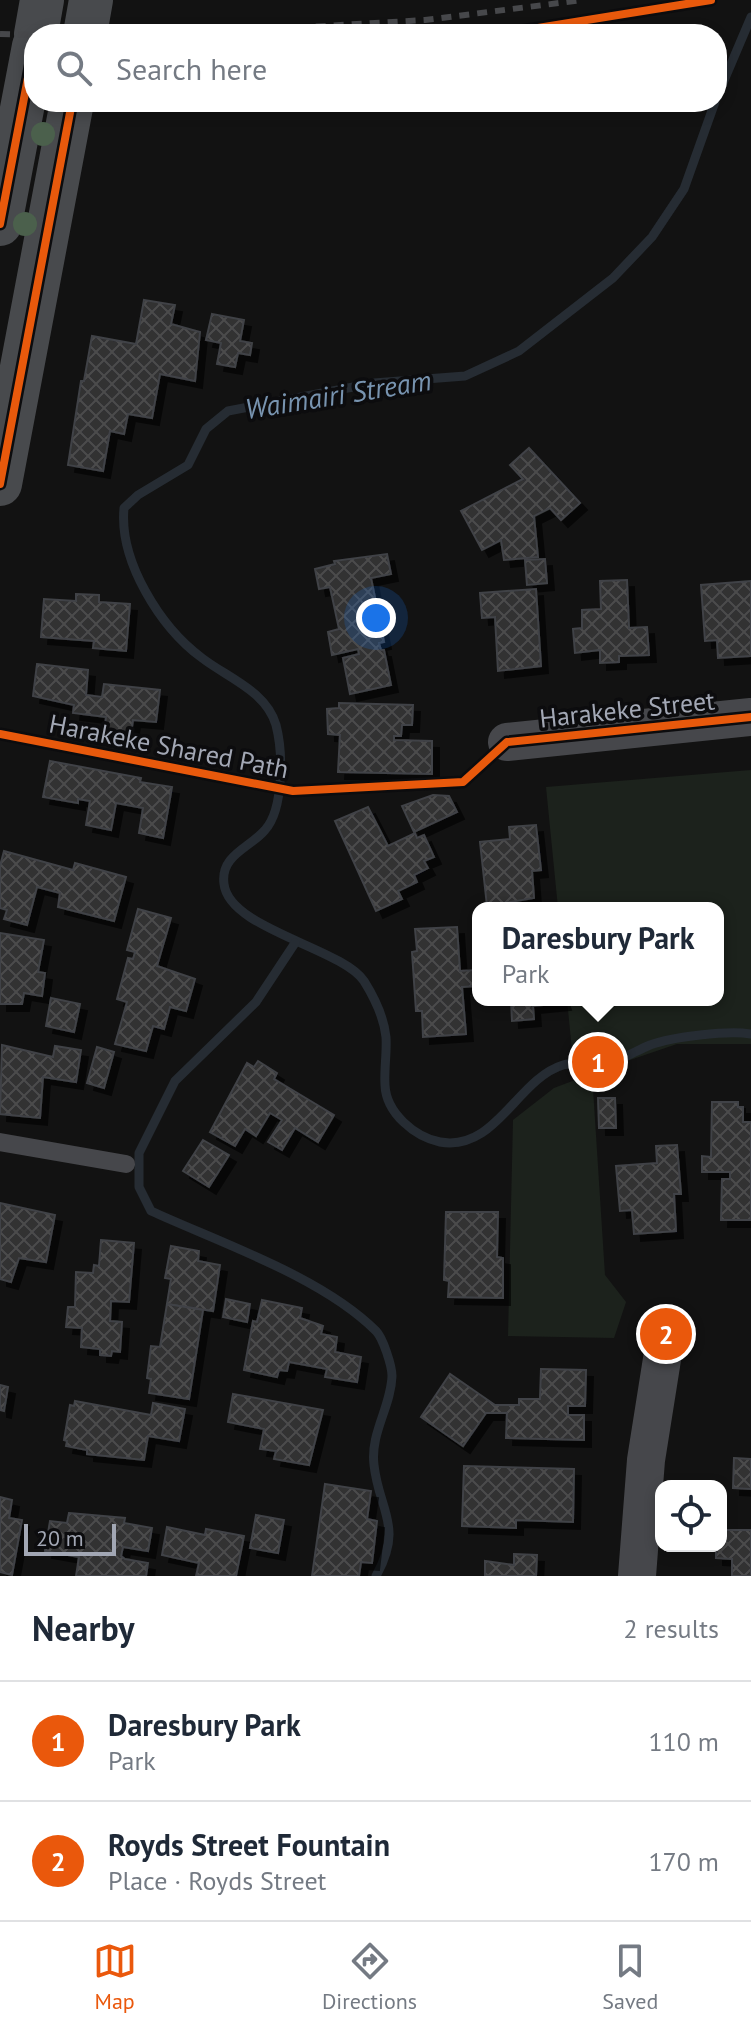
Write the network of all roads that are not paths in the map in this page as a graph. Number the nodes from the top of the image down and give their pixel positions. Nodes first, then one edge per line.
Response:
1 (42, 0) edge
2 (91, 0) edge
3 (38, 24) edge
4 (87, 24) edge
5 (24, 98) edge
6 (70, 112) edge
7 (0, 224) edge
8 (0, 484) edge
9 (751, 717) edge
10 (507, 742) dead end
11 (0, 1142) edge
12 (126, 1164) dead end
13 (666, 1334) dead end
14 (637, 1576) edge

1 - 3 main road
2 - 4 main road
5 - 7 main road
6 - 8 main road
9 - 10 street, Harakeke Street
11 - 12 lane
13 - 14 street

